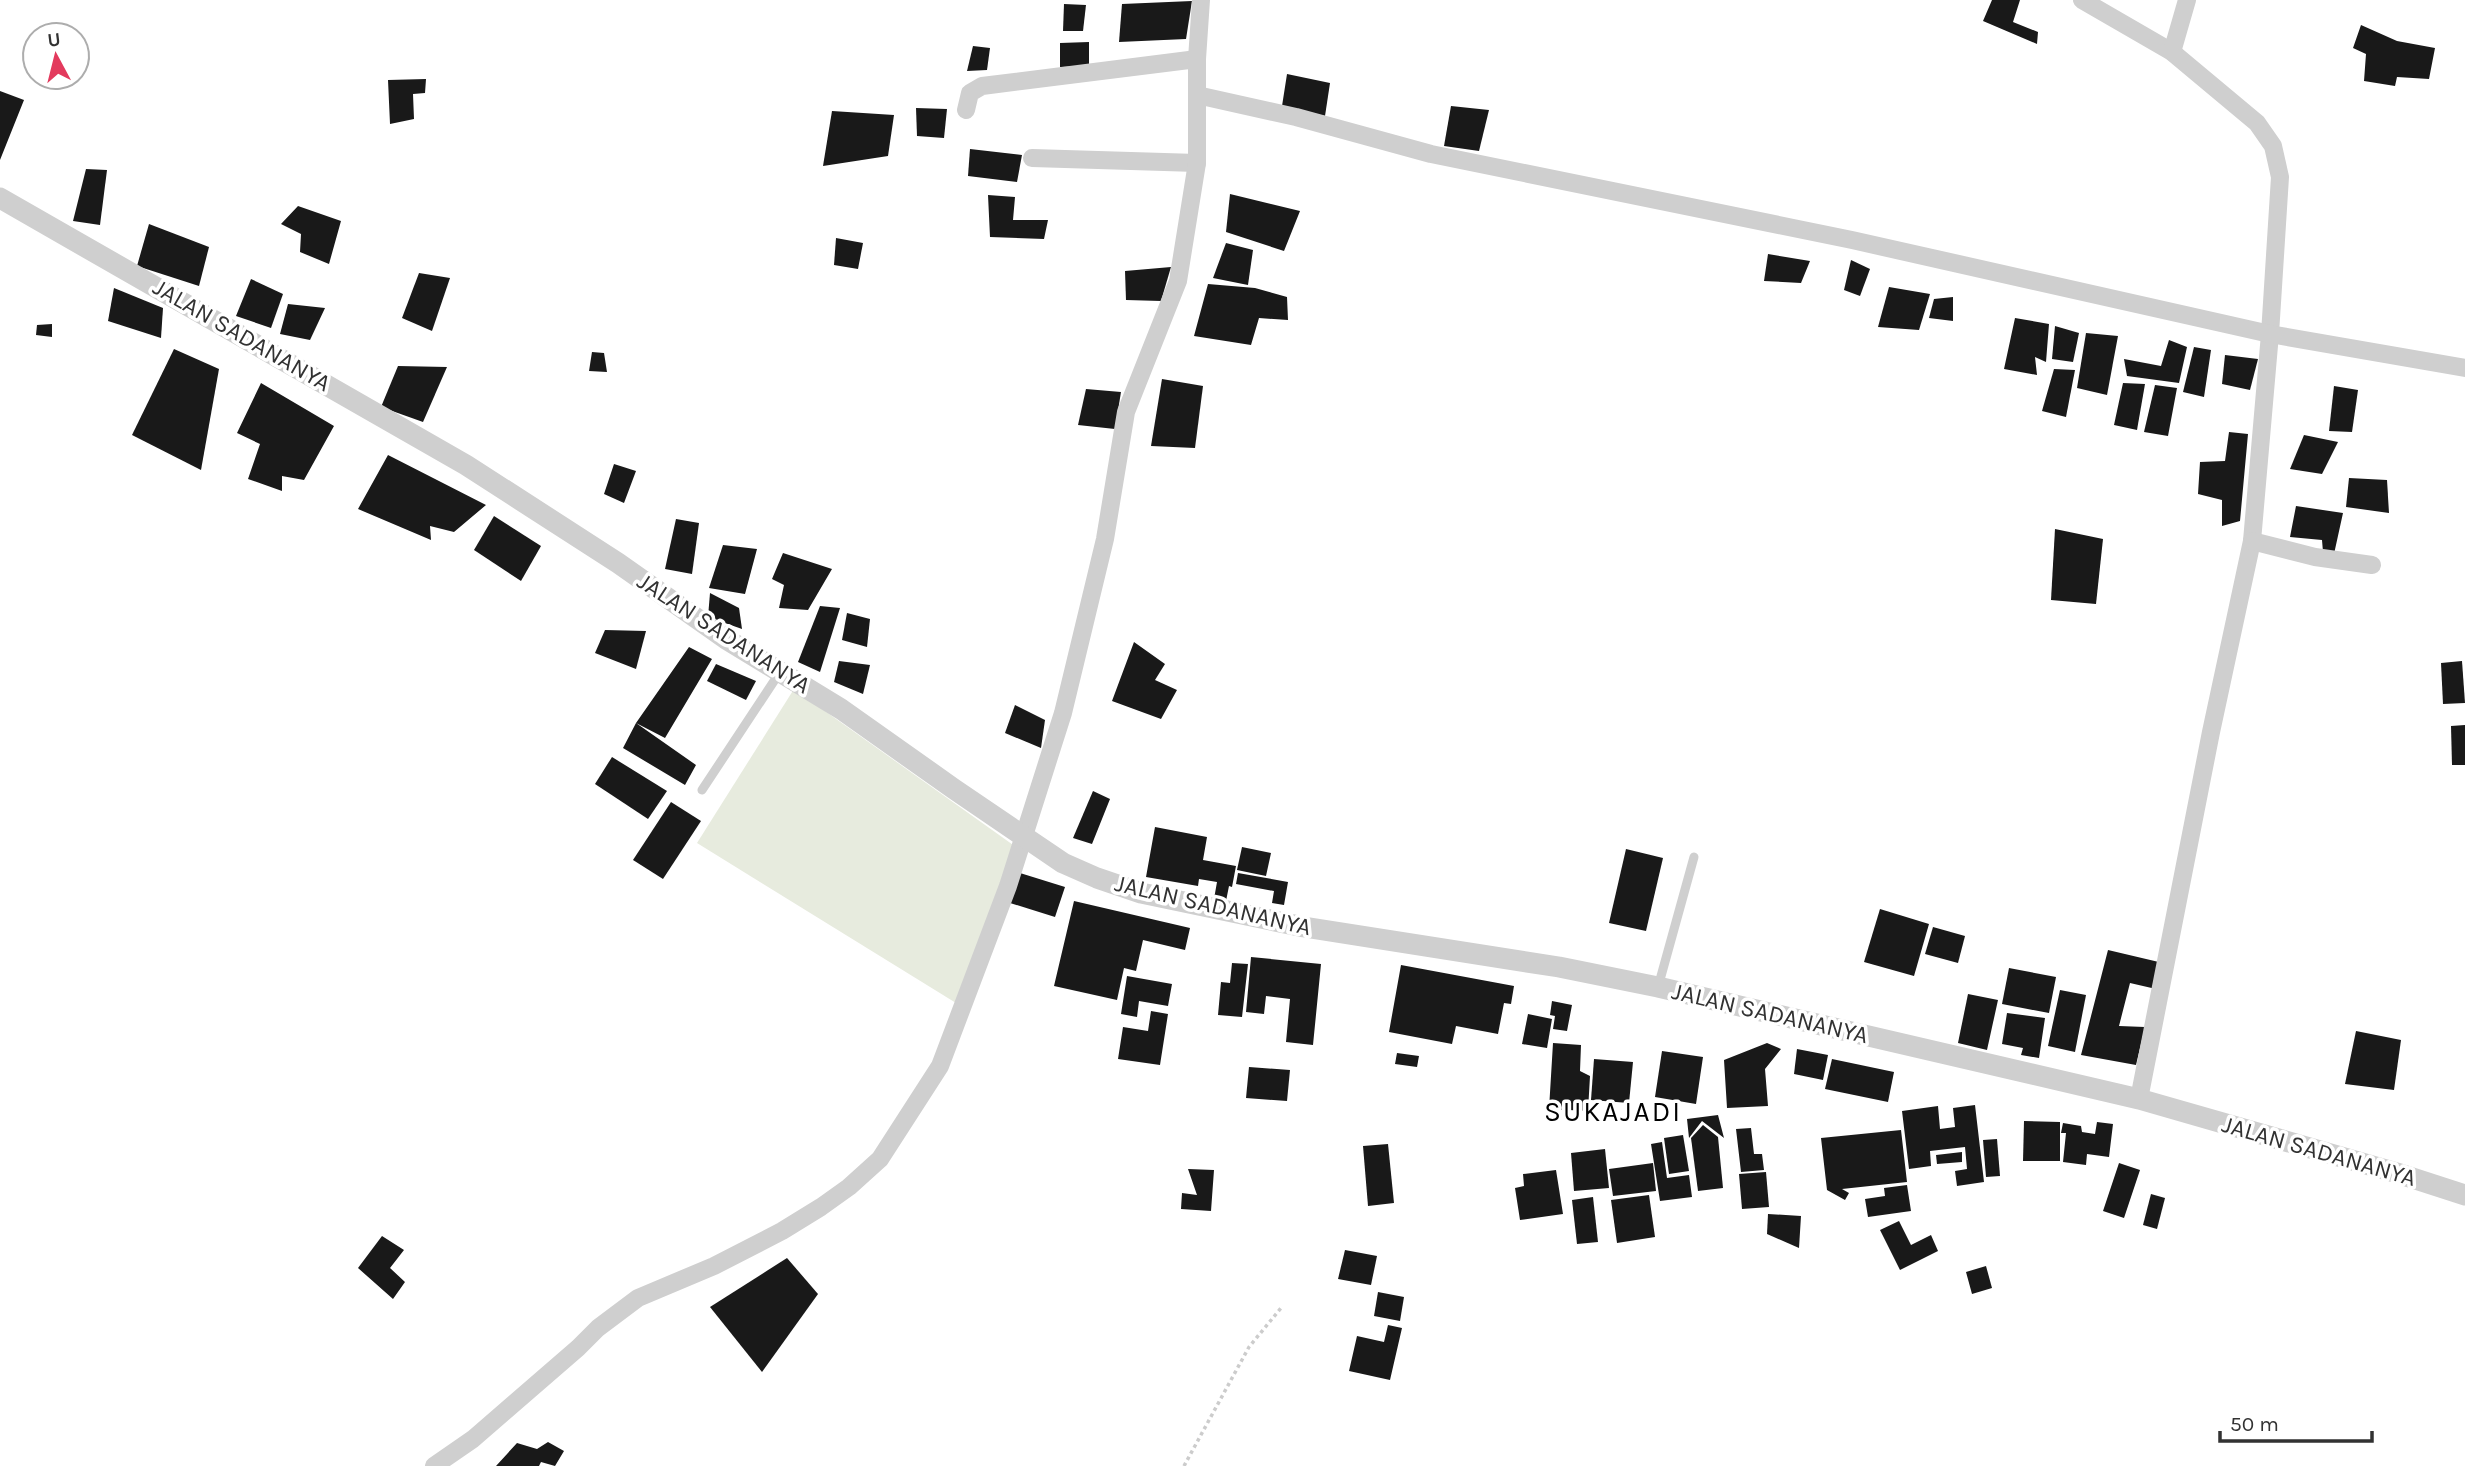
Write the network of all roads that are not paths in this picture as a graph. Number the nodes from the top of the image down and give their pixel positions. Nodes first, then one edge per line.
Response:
1 (1201, 0) edge
2 (2082, 0) edge
3 (2187, 0) edge
4 (2172, 52) junction
5 (1197, 59) junction
6 (1198, 95) junction
7 (966, 110) dead end
8 (1032, 159) dead end
9 (1197, 163) junction
10 (0, 198) edge
11 (2270, 334) junction
12 (2465, 368) edge
13 (2252, 541) junction
14 (2372, 565) dead end
15 (780, 672) junction
16 (702, 790) dead end
17 (1024, 836) junction
18 (1694, 857) dead end
19 (1658, 987) junction
20 (2139, 1099) junction
21 (2465, 1195) edge
22 (434, 1466) edge

1 - 5 street
2 - 4 street
3 - 4 street
4 - 11 street
5 - 6 street
5 - 7 street
6 - 9 street
6 - 11 street
8 - 9 street
9 - 17 street
10 - 15 street, JALAN SADANANYA
11 - 12 street
11 - 13 street
13 - 14 street
13 - 20 street
15 - 16 lane
15 - 17 street, JALAN SADANANYA
17 - 19 street, JALAN SADANANYA
17 - 22 street
18 - 19 lane
19 - 20 street, JALAN SADANANYA
20 - 21 street, JALAN SADANANYA

